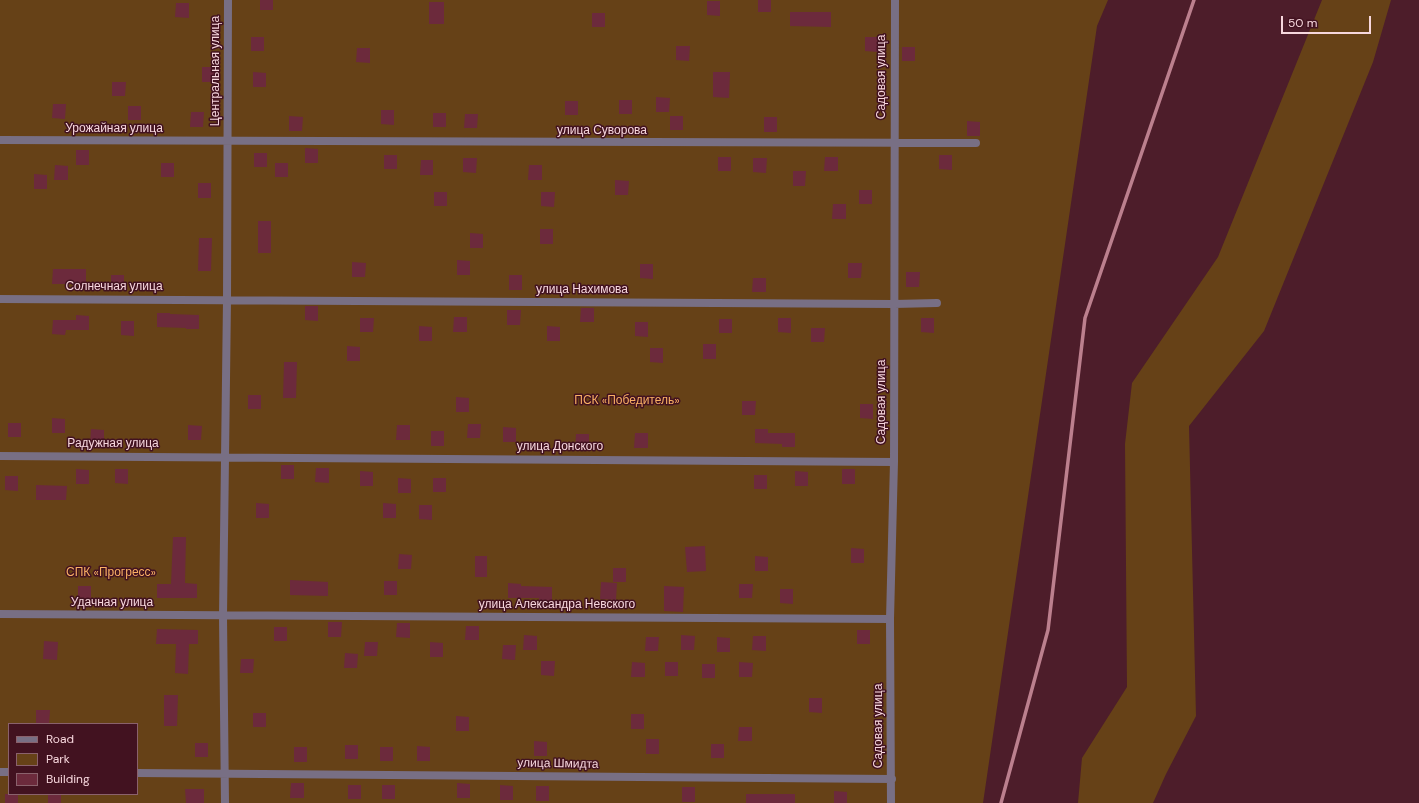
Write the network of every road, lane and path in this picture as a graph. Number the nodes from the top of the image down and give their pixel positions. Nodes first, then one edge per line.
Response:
1 (228, 0) edge
2 (894, 0) edge
3 (0, 140) edge
4 (228, 142) junction
5 (976, 143) dead end
6 (893, 144) junction
7 (0, 298) edge
8 (227, 300) junction
9 (937, 303) dead end
10 (894, 304) junction
11 (0, 456) edge
12 (226, 457) junction
13 (894, 462) junction
14 (0, 614) edge
15 (223, 616) junction
16 (890, 619) junction
17 (138, 773) edge
18 (225, 773) junction
19 (892, 779) junction
20 (225, 803) edge
21 (891, 803) edge

1 - 4 street, Центральная улица
2 - 6 street, Садовая улица
3 - 4 street, Урожайная улица
4 - 6 street, улица Суворова
4 - 8 street, Центральная улица
5 - 6 street, улица Суворова
6 - 10 street, Садовая улица
7 - 8 street, Солнечная улица
8 - 10 street, улица Нахимова
8 - 12 street, Центральная улица
9 - 10 street, улица Нахимова
10 - 13 street, Садовая улица
11 - 12 street, Радужная улица
12 - 13 street, улица Донского
12 - 15 street, Центральная улица
13 - 16 street, Садовая улица
14 - 15 street, Удачная улица
15 - 16 street, улица Александра Невского
15 - 18 street, Центральная улица
16 - 19 street, Садовая улица
17 - 18 street, улица Шмидта
18 - 19 street, улица Шмидта
18 - 20 street, Центральная улица
19 - 21 street, Садовая улица

